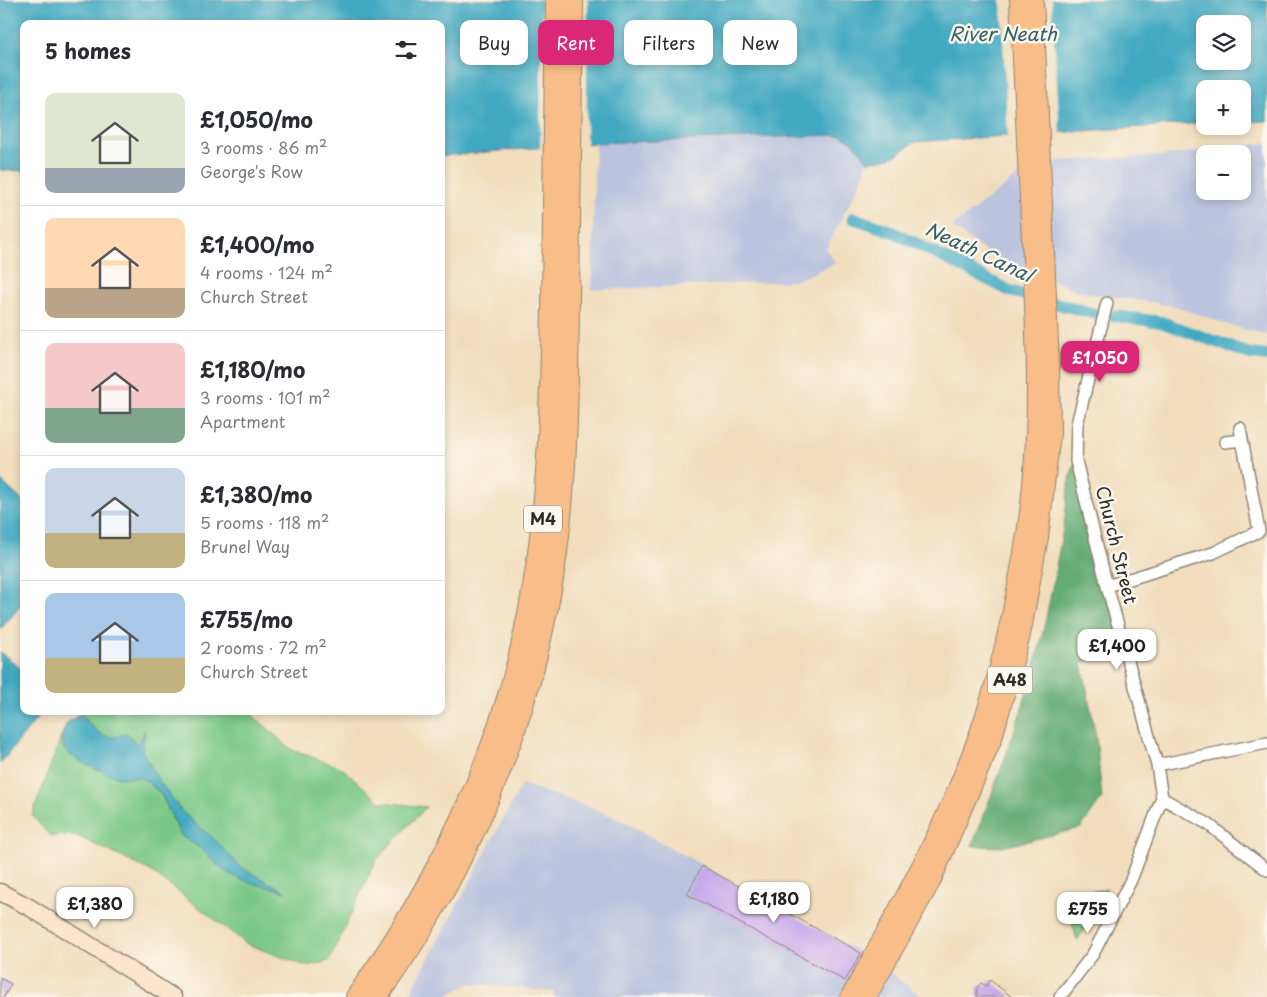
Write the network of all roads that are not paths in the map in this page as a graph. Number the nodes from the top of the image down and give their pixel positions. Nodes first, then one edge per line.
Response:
1 (556, 0) edge
2 (573, 0) edge
3 (1019, 0) edge
4 (1034, 0) edge
5 (1107, 303) dead end
6 (1225, 442) dead end
7 (1034, 519) junction
8 (1263, 533) edge
9 (1107, 586) junction
10 (1267, 743) edge
11 (1157, 765) junction
12 (1162, 798) junction
13 (947, 829) junction
14 (1267, 870) edge
15 (0, 892) edge
16 (173, 997) edge
17 (356, 997) edge
18 (377, 997) edge
19 (850, 997) edge
20 (867, 997) edge
21 (1060, 997) edge

1 - 17 highway, M4
2 - 18 highway, M4
3 - 7 main road, A48
4 - 7 main road, A48
5 - 9 street, Church Street
6 - 8 street
7 - 13 main road, A48
8 - 9 street
9 - 11 street, Church Street
10 - 11 street
11 - 12 street, Church Street
12 - 14 street
12 - 21 street, Church Street
13 - 19 main road, A48
13 - 20 main road, A48
15 - 16 street

